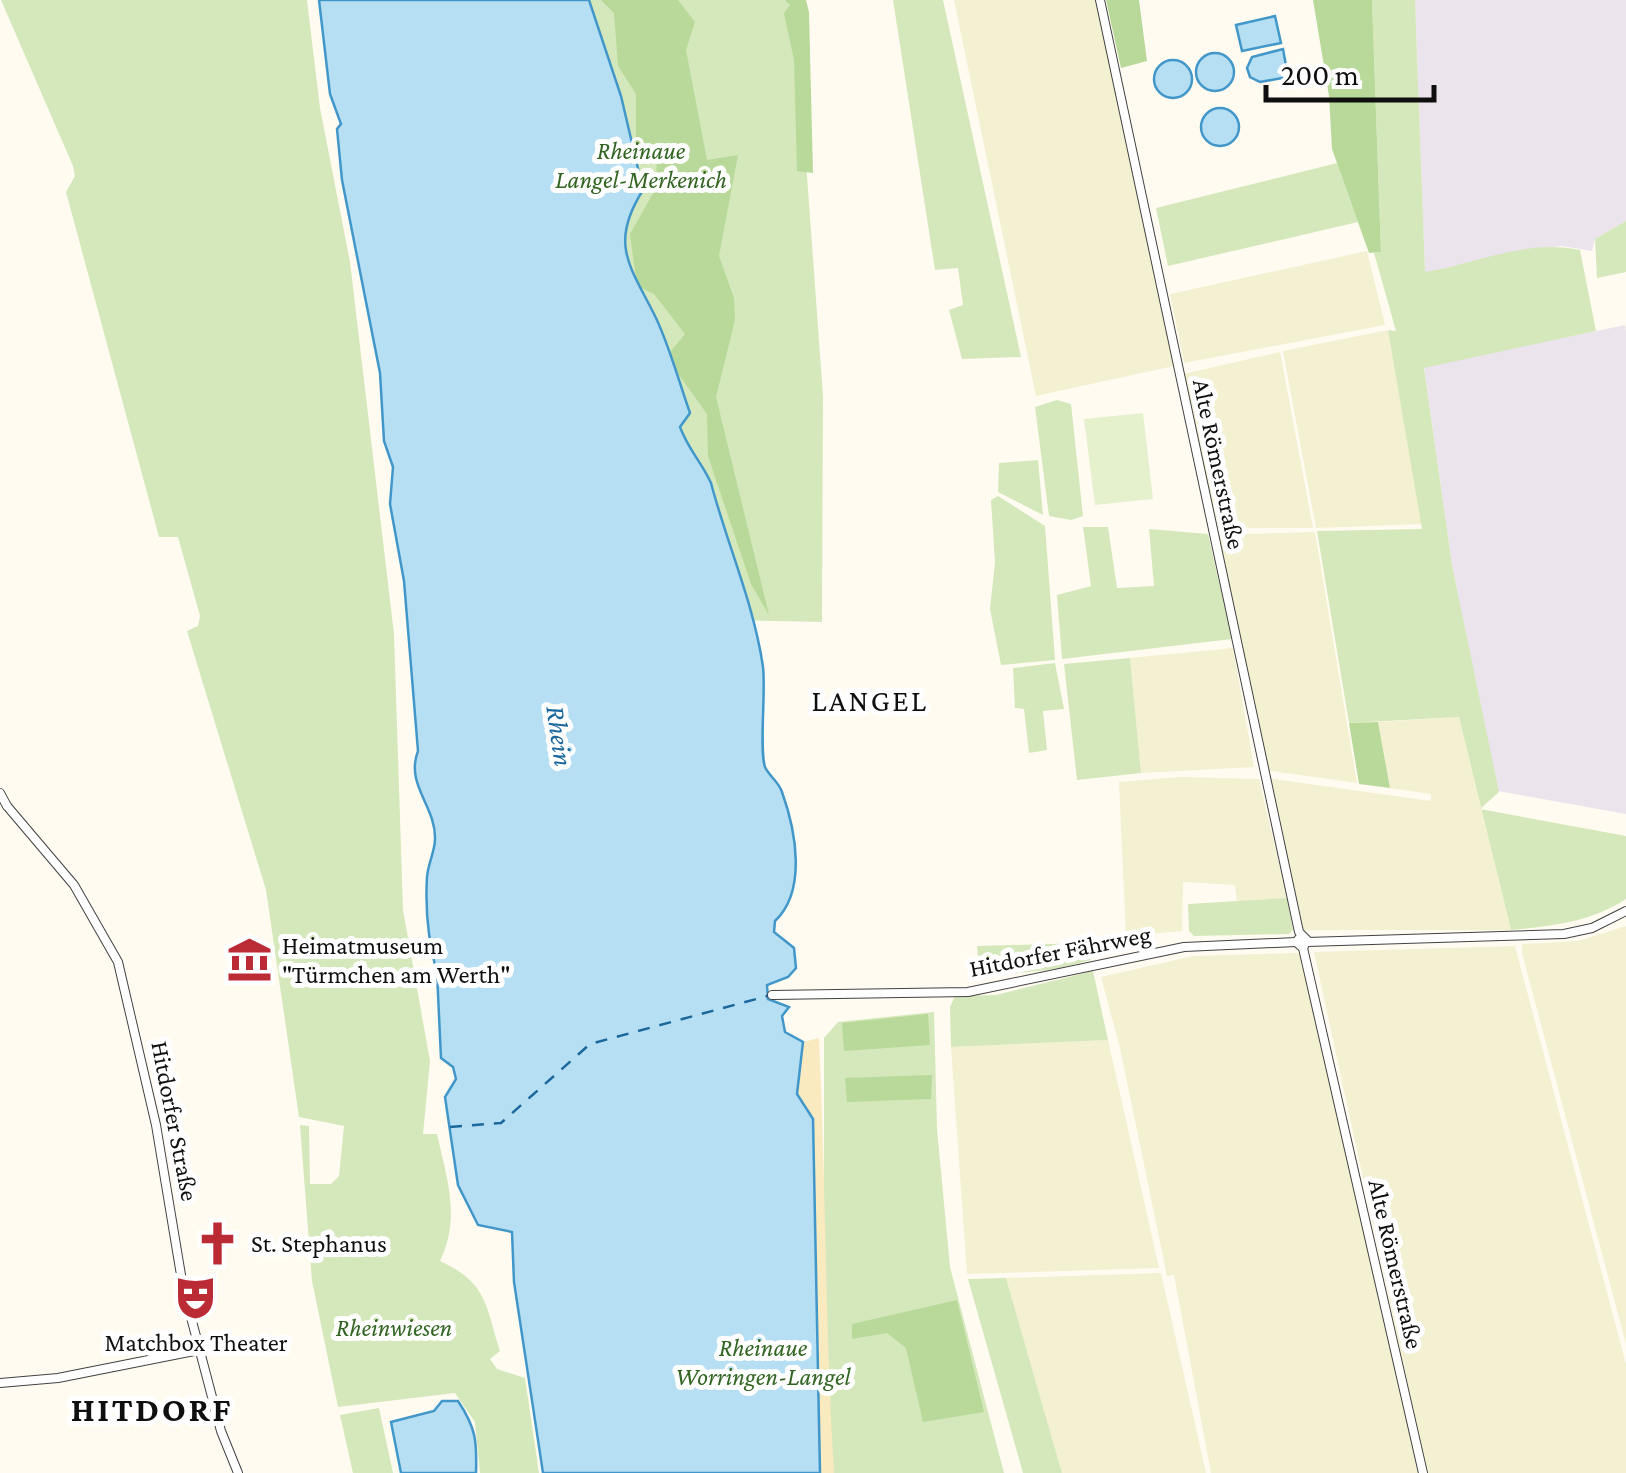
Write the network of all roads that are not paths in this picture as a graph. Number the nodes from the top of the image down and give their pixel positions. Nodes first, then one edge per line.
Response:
1 (1100, 0) edge
2 (0, 793) edge
3 (4, 810) edge
4 (1626, 912) edge
5 (1302, 942) junction
6 (772, 995) dead end
7 (198, 1350) junction
8 (0, 1383) edge
9 (238, 1473) edge
10 (1423, 1473) edge

1 - 5 street, Alte Römerstraße
2 - 3 street, Hitdorfer Straße
3 - 7 street, Hitdorfer Straße
4 - 5 street, Hitdorfer Fährweg
5 - 6 street, Hitdorfer Fährweg
5 - 10 street, Alte Römerstraße
7 - 8 street
7 - 9 street, Hitdorfer Straße

